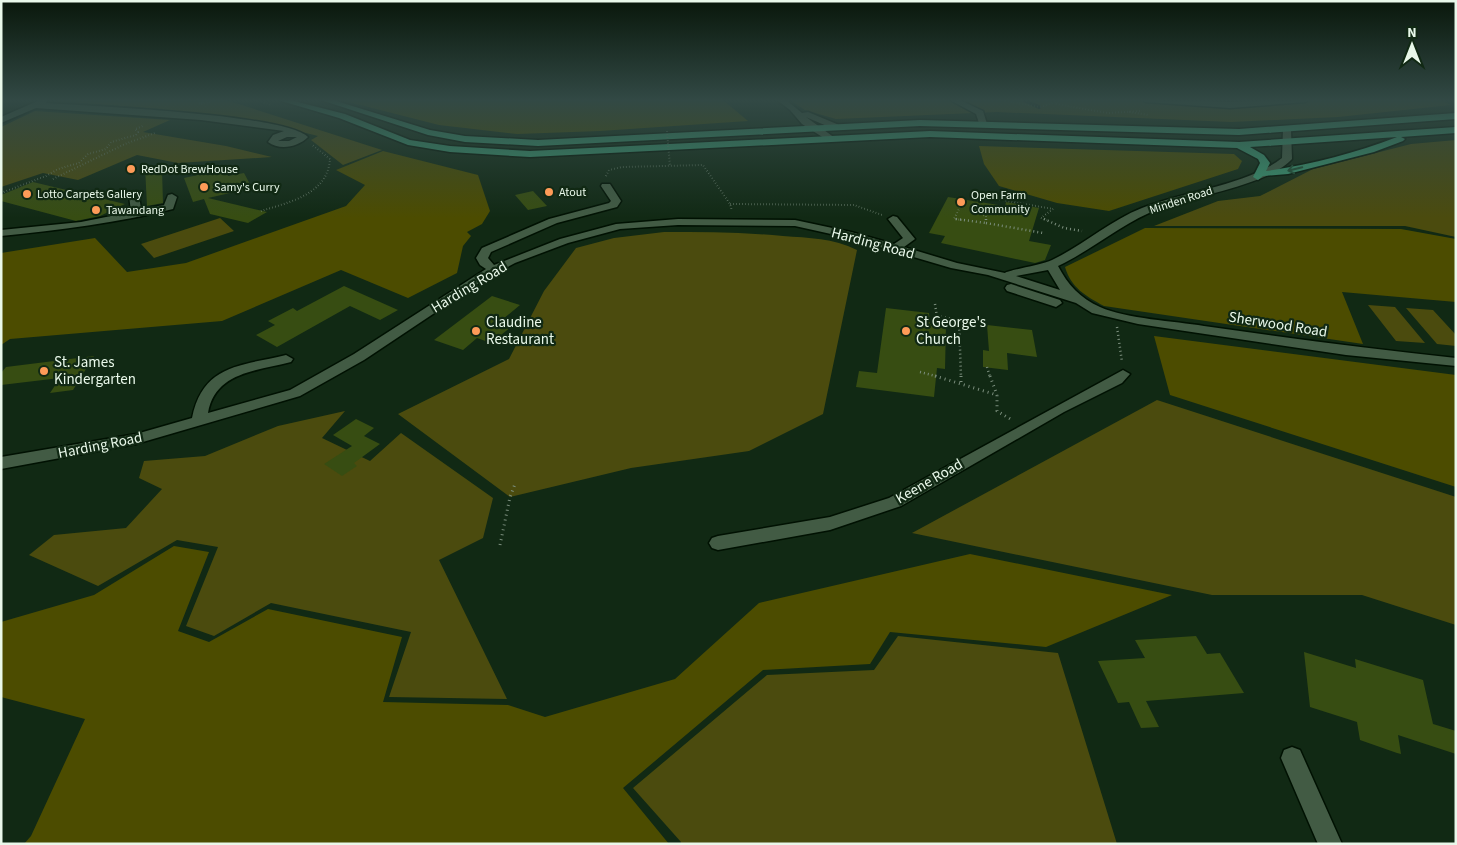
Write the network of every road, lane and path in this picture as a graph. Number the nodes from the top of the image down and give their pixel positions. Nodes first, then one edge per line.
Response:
1 (119, 139) edge
2 (137, 139) edge
3 (401, 139) edge
4 (480, 139) edge
5 (622, 139) edge
6 (668, 139) edge
7 (806, 139) edge
8 (1098, 139) edge
9 (1326, 139) edge
10 (1395, 139) edge
11 (306, 140) dead end
12 (1287, 142) junction
13 (1240, 144) junction
14 (670, 166) junction
15 (1262, 175) junction
16 (52, 180) dead end
17 (606, 186) joint
18 (1, 193) edge
19 (134, 195) dead end
20 (172, 197) dead end
21 (730, 204) junction
22 (960, 207) dead end
23 (261, 211) dead end
24 (137, 215) junction
25 (893, 219) joint
26 (736, 221) junction
27 (986, 222) junction
28 (1043, 233) dead end
29 (1, 234) edge
30 (1081, 236) dead end
31 (896, 248) junction
32 (1052, 264) junction
33 (956, 266) junction
34 (494, 270) junction
35 (990, 272) junction
36 (1035, 291) junction
37 (1080, 300) junction
38 (935, 304) dead end
39 (1096, 310) junction
40 (937, 316) junction
41 (938, 324) dead end
42 (286, 359) dead end
43 (1456, 362) edge
44 (987, 367) dead end
45 (920, 372) dead end
46 (1123, 374) dead end
47 (961, 386) junction
48 (997, 395) junction
49 (199, 420) junction
50 (1026, 427) junction
51 (1, 463) edge
52 (515, 484) dead end
53 (718, 543) dead end
54 (500, 545) dead end
55 (1292, 758) dead end
56 (1330, 844) edge

1 - 18 path
2 - 16 path
3 - 7 main road
4 - 5 main road
6 - 14 path, bridge
8 - 13 main road
9 - 12 main road
10 -> 15 main road
11 - 23 path
12 - 13 main road
12 - 15 street, Minden Road
13 - 15 main road
14 - 17 path
14 - 21 path
15 - 32 street, Minden Road
17 - 34 street
19 - 24 street
20 - 24 street
21 - 25 path
21 - 26 path
22 - 27 path
24 - 29 street
25 - 31 street
26 - 31 street, Harding Road
26 - 34 street, Harding Road
27 - 28 path
27 - 30 path
31 - 33 street, Harding Road
32 - 35 street, Minden Road
32 - 36 street, Minden Road
32 - 37 street
33 - 35 street, Harding Road
33 - 36 street, Harding Road
34 - 49 street, Harding Road
35 - 36 street, Harding Road
36 - 37 street, Sherwood Road
36 - 39 street, Sherwood Road
37 - 39 street, Sherwood Road
38 - 40 path
39 - 43 street, Sherwood Road
40 - 41 path
40 - 47 path
42 - 49 street
44 - 48 path
45 - 47 path
46 - 50 street, Keene Road
47 - 48 path
48 - 50 path
49 - 51 street, Harding Road
50 - 53 street, Keene Road
52 - 54 path
55 - 56 street

